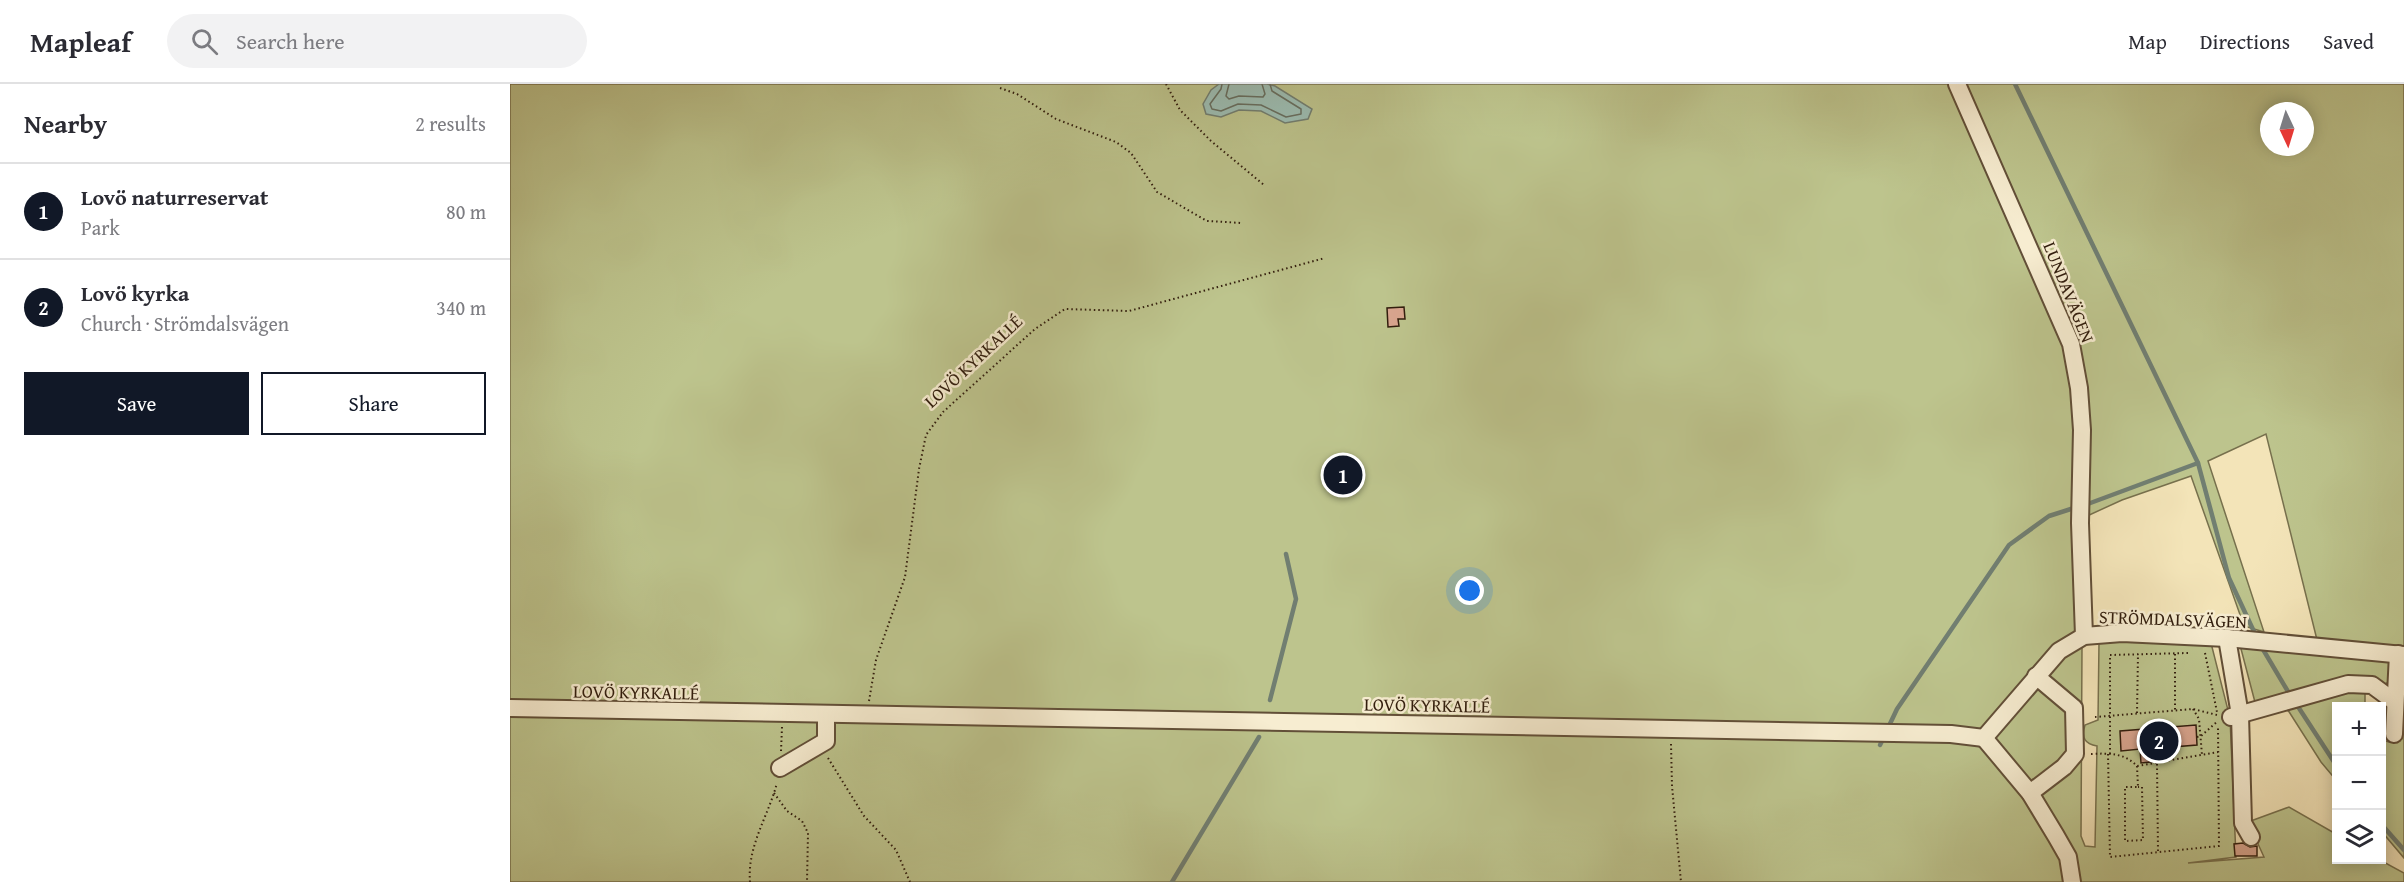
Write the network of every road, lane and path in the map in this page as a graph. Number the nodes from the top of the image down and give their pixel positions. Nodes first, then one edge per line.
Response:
1 (1166, 84) edge
2 (1957, 84) edge
3 (1000, 88) dead end
4 (1264, 185) dead end
5 (1242, 224) dead end
6 (1326, 258) dead end
7 (2084, 636) junction
8 (2228, 638) junction
9 (2204, 651) dead end
10 (2194, 652) dead end
11 (2138, 654) junction
12 (2175, 654) junction
13 (2401, 654) edge
14 (2036, 676) junction
15 (2395, 702) junction
16 (510, 708) edge
17 (2193, 709) junction
18 (2175, 710) junction
19 (2137, 713) junction
20 (826, 714) junction
21 (869, 714) junction
22 (783, 715) junction
23 (2110, 716) junction
24 (2095, 717) dead end
25 (2226, 717) junction
26 (1671, 729) junction
27 (2394, 734) dead end
28 (2199, 737) junction
29 (1984, 738) junction
30 (826, 741) junction
31 (2218, 752) junction
32 (2075, 754) junction
33 (2109, 754) junction
34 (2202, 755) junction
35 (2157, 764) junction
36 (2137, 766) junction
37 (780, 768) junction
38 (2138, 787) junction
39 (774, 793) junction
40 (2030, 793) junction
41 (2251, 837) dead end
42 (2158, 851) junction
43 (750, 882) edge
44 (807, 882) edge
45 (910, 882) edge
46 (1681, 882) edge
47 (2072, 882) edge

1 - 4 path
2 - 7 street, LUNDAVÄGEN
3 - 5 path
6 - 21 path, LOVÖ KYRKALLÉ
7 - 8 street, STRÖMDALSVÄGEN
7 - 14 street, STRÖMDALSVÄGEN
8 - 13 street, STRÖMDALSVÄGEN
8 - 25 street
9 - 25 path
10 - 12 path
11 - 12 path
11 - 19 path
11 - 23 path
12 - 18 path
13 - 15 street
14 - 29 street, STRÖMDALSVÄGEN
14 - 32 street
15 - 25 street
15 - 27 street
16 - 22 street, LOVÖ KYRKALLÉ
17 - 18 path
17 - 25 path
17 - 28 path
18 - 19 path
19 - 23 path
20 - 21 street, LOVÖ KYRKALLÉ
20 - 22 street, LOVÖ KYRKALLÉ
20 - 30 street
21 - 26 street, LOVÖ KYRKALLÉ
22 - 37 path
23 - 24 path
23 - 33 path
25 - 28 path
25 - 31 path
25 - 41 street
26 - 29 street, LOVÖ KYRKALLÉ
26 - 46 path
28 - 34 path
29 - 40 street
30 - 37 street
30 - 45 path
31 - 34 path
31 - 42 path
32 - 33 path
32 - 40 street
33 - 36 path
33 - 42 path
34 - 35 path
35 - 36 path
35 - 42 path
36 - 38 path
37 - 39 path
38 - 38 path
39 - 43 path
39 - 44 path
40 - 47 street

